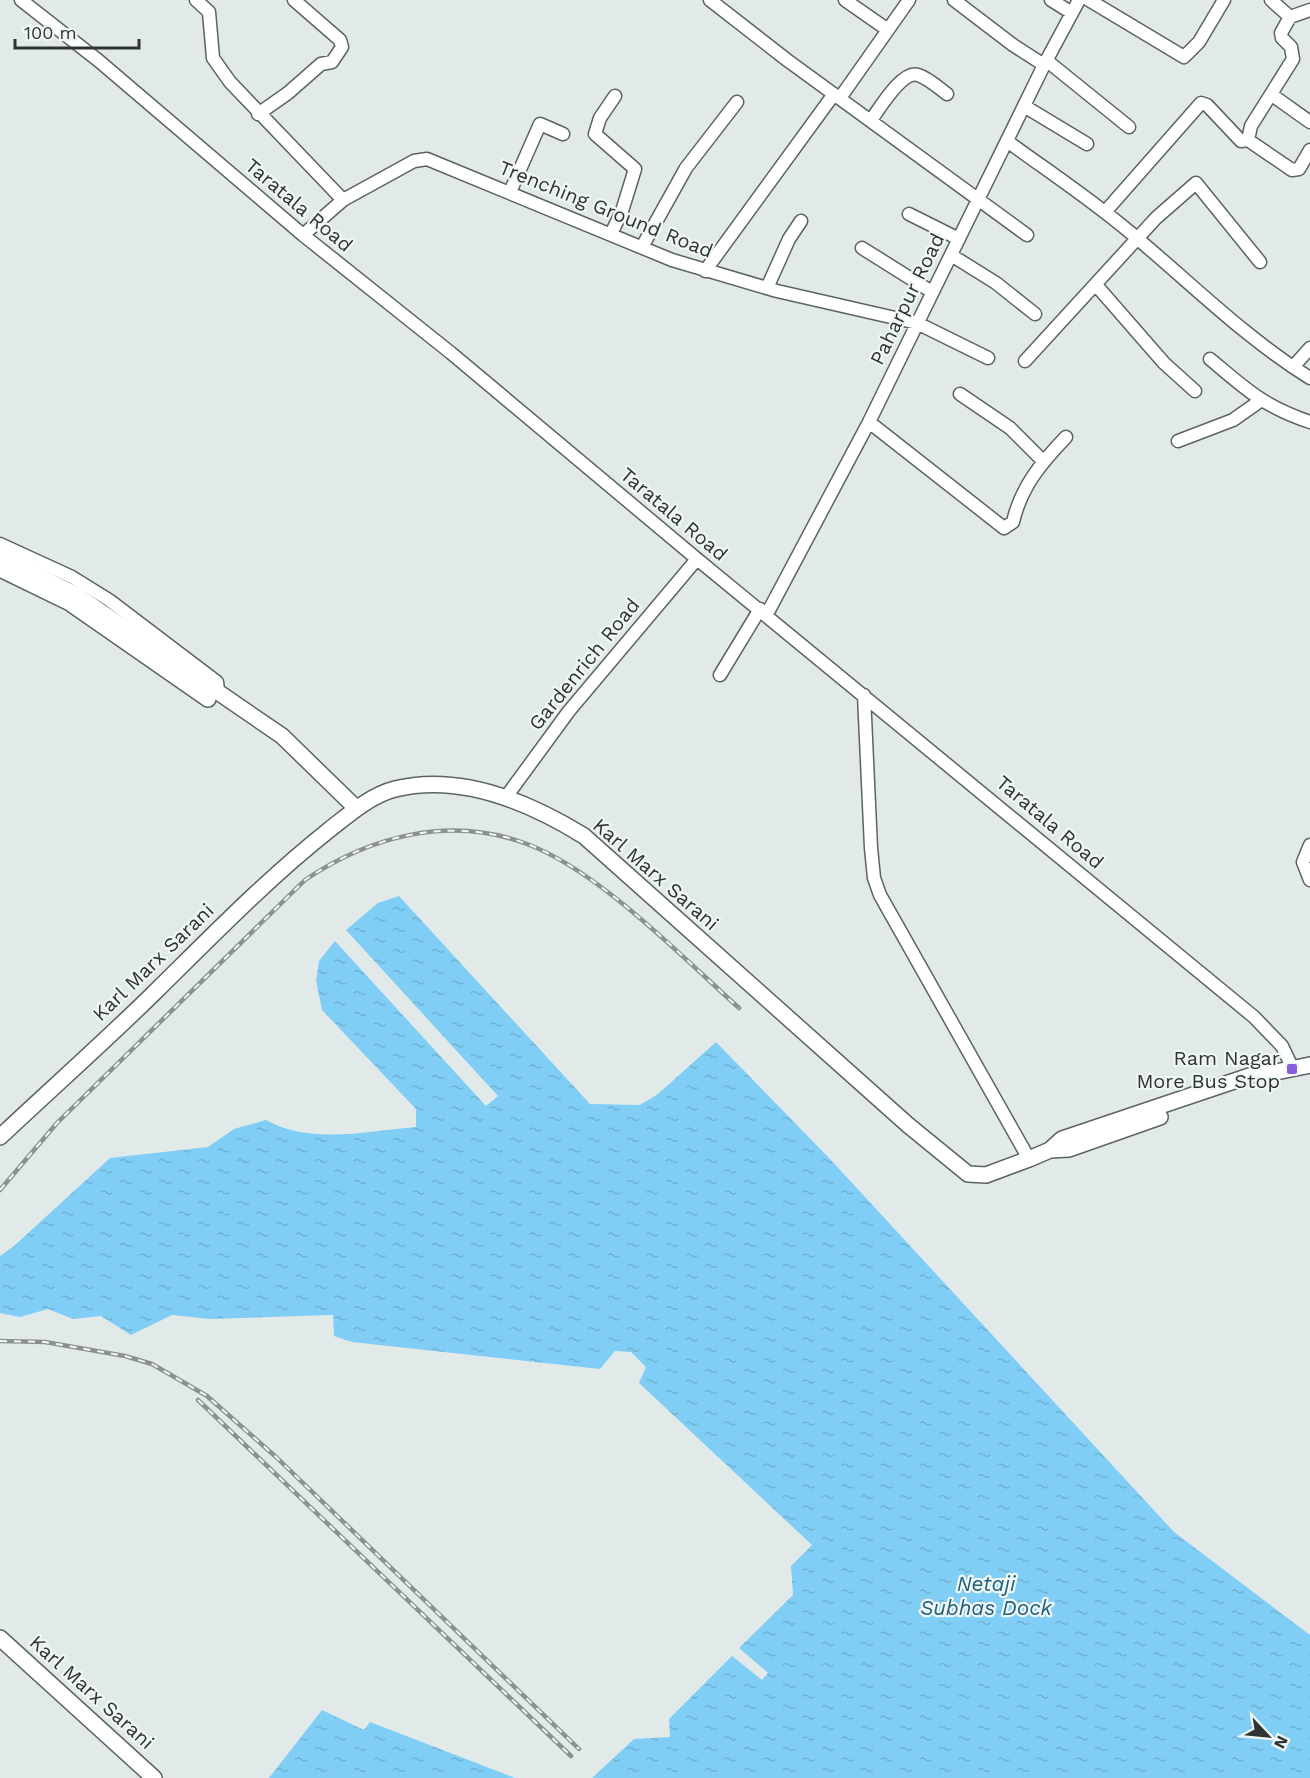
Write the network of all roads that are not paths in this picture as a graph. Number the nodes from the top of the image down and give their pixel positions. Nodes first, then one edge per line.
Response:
1 (21, 0) edge
2 (294, 0) edge
3 (845, 0) edge
4 (909, 0) edge
5 (954, 0) edge
6 (1051, 0) edge
7 (1079, 0) edge
8 (1089, 0) edge
9 (1224, 0) edge
10 (1271, 0) edge
11 (202, 1) edge
12 (715, 1) edge
13 (1310, 10) edge
14 (1072, 13) junction
15 (1290, 17) junction
16 (888, 30) junction
17 (1045, 63) junction
18 (947, 94) dead end
19 (1272, 95) junction
20 (615, 96) dead end
21 (837, 96) junction
22 (737, 102) dead end
23 (1024, 106) junction
24 (258, 114) junction
25 (872, 120) junction
26 (1310, 122) edge
27 (1129, 127) dead end
28 (563, 134) dead end
29 (1248, 140) junction
30 (1007, 141) junction
31 (1087, 144) dead end
32 (1310, 150) edge
33 (510, 192) junction
34 (343, 200) junction
35 (979, 200) junction
36 (1105, 212) junction
37 (909, 214) dead end
38 (801, 221) dead end
39 (611, 234) junction
40 (303, 235) junction
41 (1027, 235) dead end
42 (1138, 238) junction
43 (959, 239) junction
44 (642, 247) junction
45 (862, 248) dead end
46 (951, 255) junction
47 (1260, 262) dead end
48 (705, 271) junction
49 (1096, 285) junction
50 (767, 288) junction
51 (932, 292) junction
52 (1035, 314) dead end
53 (917, 323) junction
54 (1310, 348) edge
55 (988, 358) dead end
56 (1210, 359) dead end
57 (1025, 361) dead end
58 (1293, 367) junction
59 (1310, 378) edge
60 (1196, 391) dead end
61 (960, 394) dead end
62 (1260, 401) junction
63 (869, 422) junction
64 (1310, 422) edge
65 (1066, 437) dead end
66 (1178, 441) dead end
67 (1043, 461) junction
68 (0, 544) edge
69 (0, 557) edge
70 (697, 559) junction
71 (0, 569) edge
72 (763, 612) junction
73 (151, 654) junction
74 (720, 675) dead end
75 (864, 695) junction
76 (215, 698) junction
77 (506, 797) junction
78 (356, 808) junction
79 (1310, 845) edge
80 (1310, 880) edge
81 (1310, 1065) edge
82 (1292, 1067) junction
83 (0, 1137) edge
84 (1029, 1159) junction
85 (0, 1638) edge
86 (154, 1778) edge

1 - 40 street, Taratala Road
2 - 24 street
3 - 16 street
4 - 16 street
5 - 17 street
6 - 14 street
7 - 14 street, Paharpur Road
8 - 9 street
10 - 15 street
11 - 24 street
12 - 21 street
13 - 15 street
14 - 17 street, Paharpur Road
15 - 19 street
16 - 21 street
17 - 23 street, Paharpur Road
17 - 27 street
18 - 25 street
19 - 26 street
19 - 29 street
20 - 39 street
21 - 25 street
21 - 48 street
22 - 44 street
23 - 30 street, Paharpur Road
23 - 31 street
24 - 34 street
25 - 35 street
28 - 33 street
29 - 32 street
29 - 36 street
30 - 35 street, Paharpur Road
30 - 36 street
33 - 34 street, Trenching Ground Road
33 - 39 street, Trenching Ground Road
34 - 40 street, Trenching Ground Road
35 - 41 street
35 - 43 street, Paharpur Road
36 - 42 street
37 - 43 street
38 - 50 street
39 - 44 street, Trenching Ground Road
40 - 70 street, Taratala Road
42 - 47 street
42 - 49 street
42 - 58 street
43 - 46 street, Paharpur Road
44 - 48 street, Trenching Ground Road
45 - 51 street
46 - 51 street, Paharpur Road
46 - 52 street
48 - 50 street, Trenching Ground Road
49 - 57 street
49 - 60 street
50 - 53 street, Trenching Ground Road
51 - 53 street, Paharpur Road
53 - 55 street, Trenching Ground Road
53 - 63 street, Paharpur Road
54 - 58 street
56 - 62 street
58 - 59 street
61 - 67 street
62 - 64 street
62 - 66 street
63 - 67 street
63 - 72 street, Paharpur Road
65 - 67 street
68 - 76 street
69 - 73 main road
70 - 72 street, Taratala Road
70 - 77 street, Gardenrich Road
71 - 73 main road
72 - 74 street, Paharpur Road
72 - 75 street, Taratala Road
73 - 76 main road
75 - 82 street, Taratala Road
75 - 84 street
76 - 78 main road
77 - 78 main road, Karl Marx Sarani
77 - 84 main road, Karl Marx Sarani
78 - 83 main road, Karl Marx Sarani
79 - 80 street
81 - 82 main road, Karl Marx Sarani
82 - 84 main road, Karl Marx Sarani
85 - 86 main road, Karl Marx Sarani

